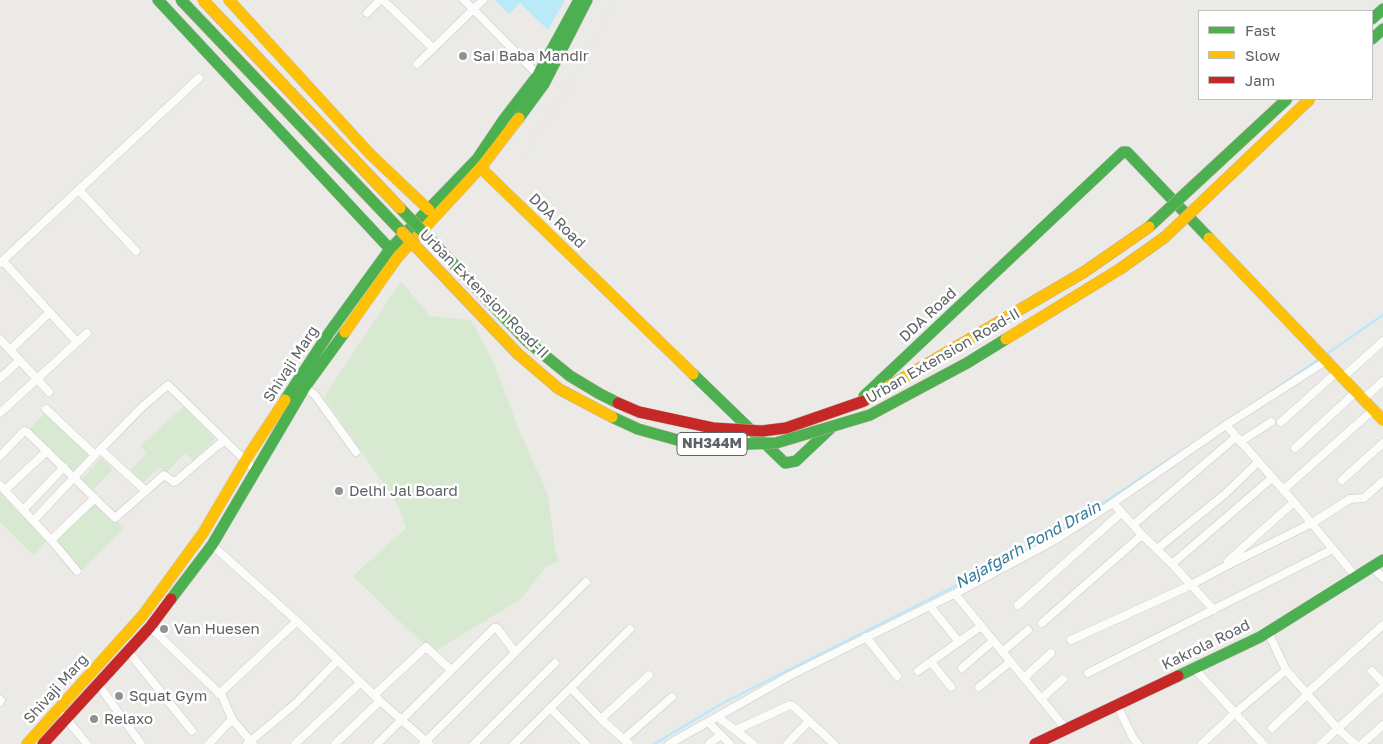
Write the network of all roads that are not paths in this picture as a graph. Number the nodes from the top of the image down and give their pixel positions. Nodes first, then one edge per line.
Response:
1 (158, 0) edge
2 (181, 0) edge
3 (203, 0) edge
4 (229, 0) edge
5 (382, 0) edge
6 (464, 0) edge
7 (483, 0) edge
8 (579, 0) edge
9 (587, 0) edge
10 (473, 9) junction
11 (1383, 9) edge
12 (367, 14) dead end
13 (1373, 18) edge
14 (1383, 28) edge
15 (1373, 38) edge
16 (433, 48) junction
17 (417, 64) dead end
18 (538, 75) junction
19 (199, 78) dead end
20 (1286, 100) edge
21 (1309, 100) edge
22 (483, 168) junction
23 (79, 190) junction
24 (429, 210) junction
25 (390, 250) junction
26 (136, 251) dead end
27 (1, 262) edge
28 (50, 312) junction
29 (87, 333) dead end
30 (0, 339) edge
31 (1383, 341) edge
32 (77, 342) junction
33 (10, 350) junction
34 (1322, 357) junction
35 (19, 361) junction
36 (1339, 375) junction
37 (0, 378) edge
38 (37, 379) junction
39 (1383, 381) edge
40 (305, 388) junction
41 (50, 392) dead end
42 (1360, 396) junction
43 (46, 409) dead end
44 (1373, 410) junction
45 (0, 413) edge
46 (1383, 420) edge
47 (1272, 422) dead end
48 (1281, 422) dead end
49 (1226, 425) junction
50 (1238, 439) junction
51 (225, 441) junction
52 (1383, 443) edge
53 (1295, 448) dead end
54 (47, 451) junction
55 (98, 452) junction
56 (356, 452) dead end
57 (0, 456) edge
58 (245, 461) junction
59 (1258, 462) junction
60 (64, 467) junction
61 (255, 470) junction
62 (73, 477) junction
63 (1272, 478) junction
64 (1342, 480) dead end
65 (1383, 481) edge
66 (3, 488) edge
67 (1283, 490) junction
68 (146, 491) junction
69 (95, 498) junction
70 (1294, 502) junction
71 (1113, 503) junction
72 (23, 510) junction
73 (1121, 513) junction
74 (33, 521) junction
75 (1312, 523) junction
76 (1133, 525) junction
77 (1142, 535) junction
78 (51, 540) junction
79 (212, 545) junction
80 (1157, 549) junction
81 (1334, 550) junction
82 (1383, 560) edge
83 (1172, 564) junction
84 (1372, 567) junction
85 (77, 571) dead end
86 (1217, 571) junction
87 (1357, 578) junction
88 (1383, 578) edge
89 (586, 582) dead end
90 (1191, 585) junction
91 (955, 594) junction
92 (930, 606) junction
93 (1018, 606) dead end
94 (1214, 610) junction
95 (297, 621) junction
96 (1042, 622) dead end
97 (1383, 625) edge
98 (981, 626) junction
99 (150, 627) junction
100 (630, 629) dead end
101 (1028, 630) dead end
102 (1268, 632) junction
103 (866, 637) junction
104 (1071, 640) dead end
105 (993, 641) junction
106 (959, 642) junction
107 (128, 651) junction
108 (515, 652) junction
109 (1002, 652) junction
110 (1051, 653) dead end
111 (337, 661) junction
112 (931, 662) junction
113 (1010, 662) junction
114 (556, 663) dead end
115 (962, 668) dead end
116 (1194, 668) junction
117 (451, 670) junction
118 (1286, 670) junction
119 (918, 671) dead end
120 (1372, 672) dead end
121 (1088, 673) dead end
122 (649, 675) dead end
123 (897, 676) dead end
124 (1024, 678) junction
125 (1063, 679) dead end
126 (360, 683) junction
127 (1383, 683) edge
128 (98, 684) junction
129 (951, 687) dead end
130 (979, 687) dead end
131 (1383, 687) edge
132 (572, 688) junction
133 (219, 694) junction
134 (1307, 694) junction
135 (672, 697) dead end
136 (377, 698) junction
137 (1041, 699) junction
138 (1117, 705) junction
139 (550, 708) junction
140 (57, 710) junction
141 (1235, 713) junction
142 (718, 717) junction
143 (67, 718) junction
144 (232, 719) junction
145 (602, 719) junction
146 (401, 720) junction
147 (809, 721) junction
148 (708, 722) junction
149 (1383, 725) edge
150 (1272, 728) dead end
151 (1066, 729) junction
152 (1338, 729) junction
153 (736, 730) junction
154 (192, 731) dead end
155 (721, 735) junction
156 (626, 742) edge
157 (250, 743) edge
158 (426, 743) edge
159 (27, 744) edge
160 (43, 744) edge
161 (87, 744) edge
162 (141, 744) edge
163 (210, 744) edge
164 (294, 744) edge
165 (334, 744) edge
166 (377, 744) edge
167 (474, 744) edge
168 (514, 744) edge
169 (586, 744) edge
170 (669, 744) edge
171 (709, 744) edge
172 (730, 744) edge
173 (753, 744) edge
174 (787, 744) edge
175 (834, 744) edge
176 (1035, 744) edge
177 (1138, 744) edge
178 (1202, 744) edge
179 (1264, 744) edge
180 (1321, 744) edge
181 (1355, 744) edge
182 (1362, 744) edge

1 - 25 main road
2 - 21 main road, Urban Extension Road-II / NH344M, bridge
3 - 20 main road, Urban Extension Road-II / NH344M, bridge
4 - 24 main road
5 - 12 street
5 - 16 street
6 - 10 street
7 - 10 street
8 - 18 main road, Shivaji Marg
9 - 22 main road, Shivaji Marg
10 - 16 street
10 - 18 street
11 - 13 main road
14 - 15 main road
16 - 17 street
18 - 24 main road, Shivaji Marg
19 - 23 street
22 - 34 main road, DDA Road
22 - 40 main road, Shivaji Marg
23 - 26 street
23 - 27 street
24 - 25 main road, Shivaji Marg
25 - 58 main road, Shivaji Marg
27 - 28 street
28 - 32 street
28 - 33 street
29 - 32 street
30 - 33 street
31 - 36 street
32 - 38 street
33 - 35 street
34 - 36 main road, DDA Road
34 - 49 street
35 - 37 street
35 - 38 street
36 - 42 main road, DDA Road
36 - 48 street
38 - 41 street
38 - 45 street
39 - 42 street
40 - 56 street
40 - 61 main road, Shivaji Marg
42 - 44 main road, DDA Road
42 - 53 street
43 - 55 street
44 - 46 main road, DDA Road
44 - 67 street
47 - 50 street
49 - 50 street
49 - 71 street
50 - 59 street
50 - 76 street
51 - 55 street
51 - 58 street
51 - 68 street
52 - 64 street
54 - 57 street
54 - 60 street
54 - 66 street
55 - 62 street
55 - 68 street
58 - 61 street
58 - 140 main road, Shivaji Marg
59 - 63 street
59 - 80 street
60 - 62 street
60 - 72 street
61 - 79 main road, Shivaji Marg
62 - 69 street
62 - 74 street
63 - 67 street
63 - 83 street
65 - 75 street
66 - 72 street
67 - 70 street
68 - 69 street
69 - 78 street
70 - 75 street
70 - 86 street
71 - 73 street
71 - 91 street
72 - 74 street
73 - 76 street
73 - 93 street
74 - 78 street
75 - 81 street
75 - 86 street
76 - 77 street
77 - 80 street
77 - 96 street
78 - 85 street
79 - 95 street
79 - 99 main road, Shivaji Marg
80 - 83 street
81 - 87 street
81 - 94 street
82 - 84 main road, Kakrola Road
83 - 90 street
84 - 87 main road, Kakrola Road
84 - 88 street
86 - 90 street
87 - 102 main road, Kakrola Road
89 - 108 street
90 - 94 street
90 - 104 street
91 - 92 street
91 - 98 street
92 - 103 street
92 - 106 street
94 - 121 street
95 - 111 street
95 - 133 street
97 - 134 street
98 - 105 street
98 - 106 street
99 - 107 main road, Shivaji Marg
99 - 133 street
100 - 132 street
101 - 109 street
102 - 116 main road, Kakrola Road
102 - 118 street
103 - 123 street
103 - 142 street
105 - 109 street
105 - 115 street
106 - 112 street
107 - 128 main road, Shivaji Marg
107 - 154 street
108 - 117 street
108 - 158 street
109 - 113 street
110 - 124 street
111 - 126 street
111 - 157 street
112 - 119 street
112 - 129 street
113 - 124 street
113 - 130 street
114 - 167 street
116 - 138 main road, Kakrola Road
116 - 141 street
117 - 136 street
117 - 146 street
118 - 134 street
118 - 141 street
120 - 127 street
122 - 145 street
124 - 137 street
125 - 137 street
126 - 136 street
126 - 164 street
128 - 143 main road, Shivaji Marg
128 - 162 street
131 - 152 street
132 - 139 street
132 - 145 street
133 - 144 street
134 - 150 street
134 - 152 street
135 - 156 street
136 - 146 street
136 - 165 street
137 - 151 street
138 - 151 main road, Kakrola Road
138 - 177 street
139 - 168 street
139 - 169 street
140 - 143 street
140 - 159 main road, Shivaji Marg
141 - 178 street
141 - 179 street
142 - 148 street
142 - 153 street
143 - 160 main road, Shivaji Marg
143 - 161 street
144 - 157 street
144 - 163 street
145 - 156 street
146 - 158 street
146 - 166 street
147 - 153 street
147 - 174 street
147 - 175 street
148 - 155 street
148 - 170 street
149 - 182 street
151 - 176 main road, Kakrola Road
152 - 180 street
152 - 181 street
153 - 173 street
155 - 171 street
155 - 172 street

